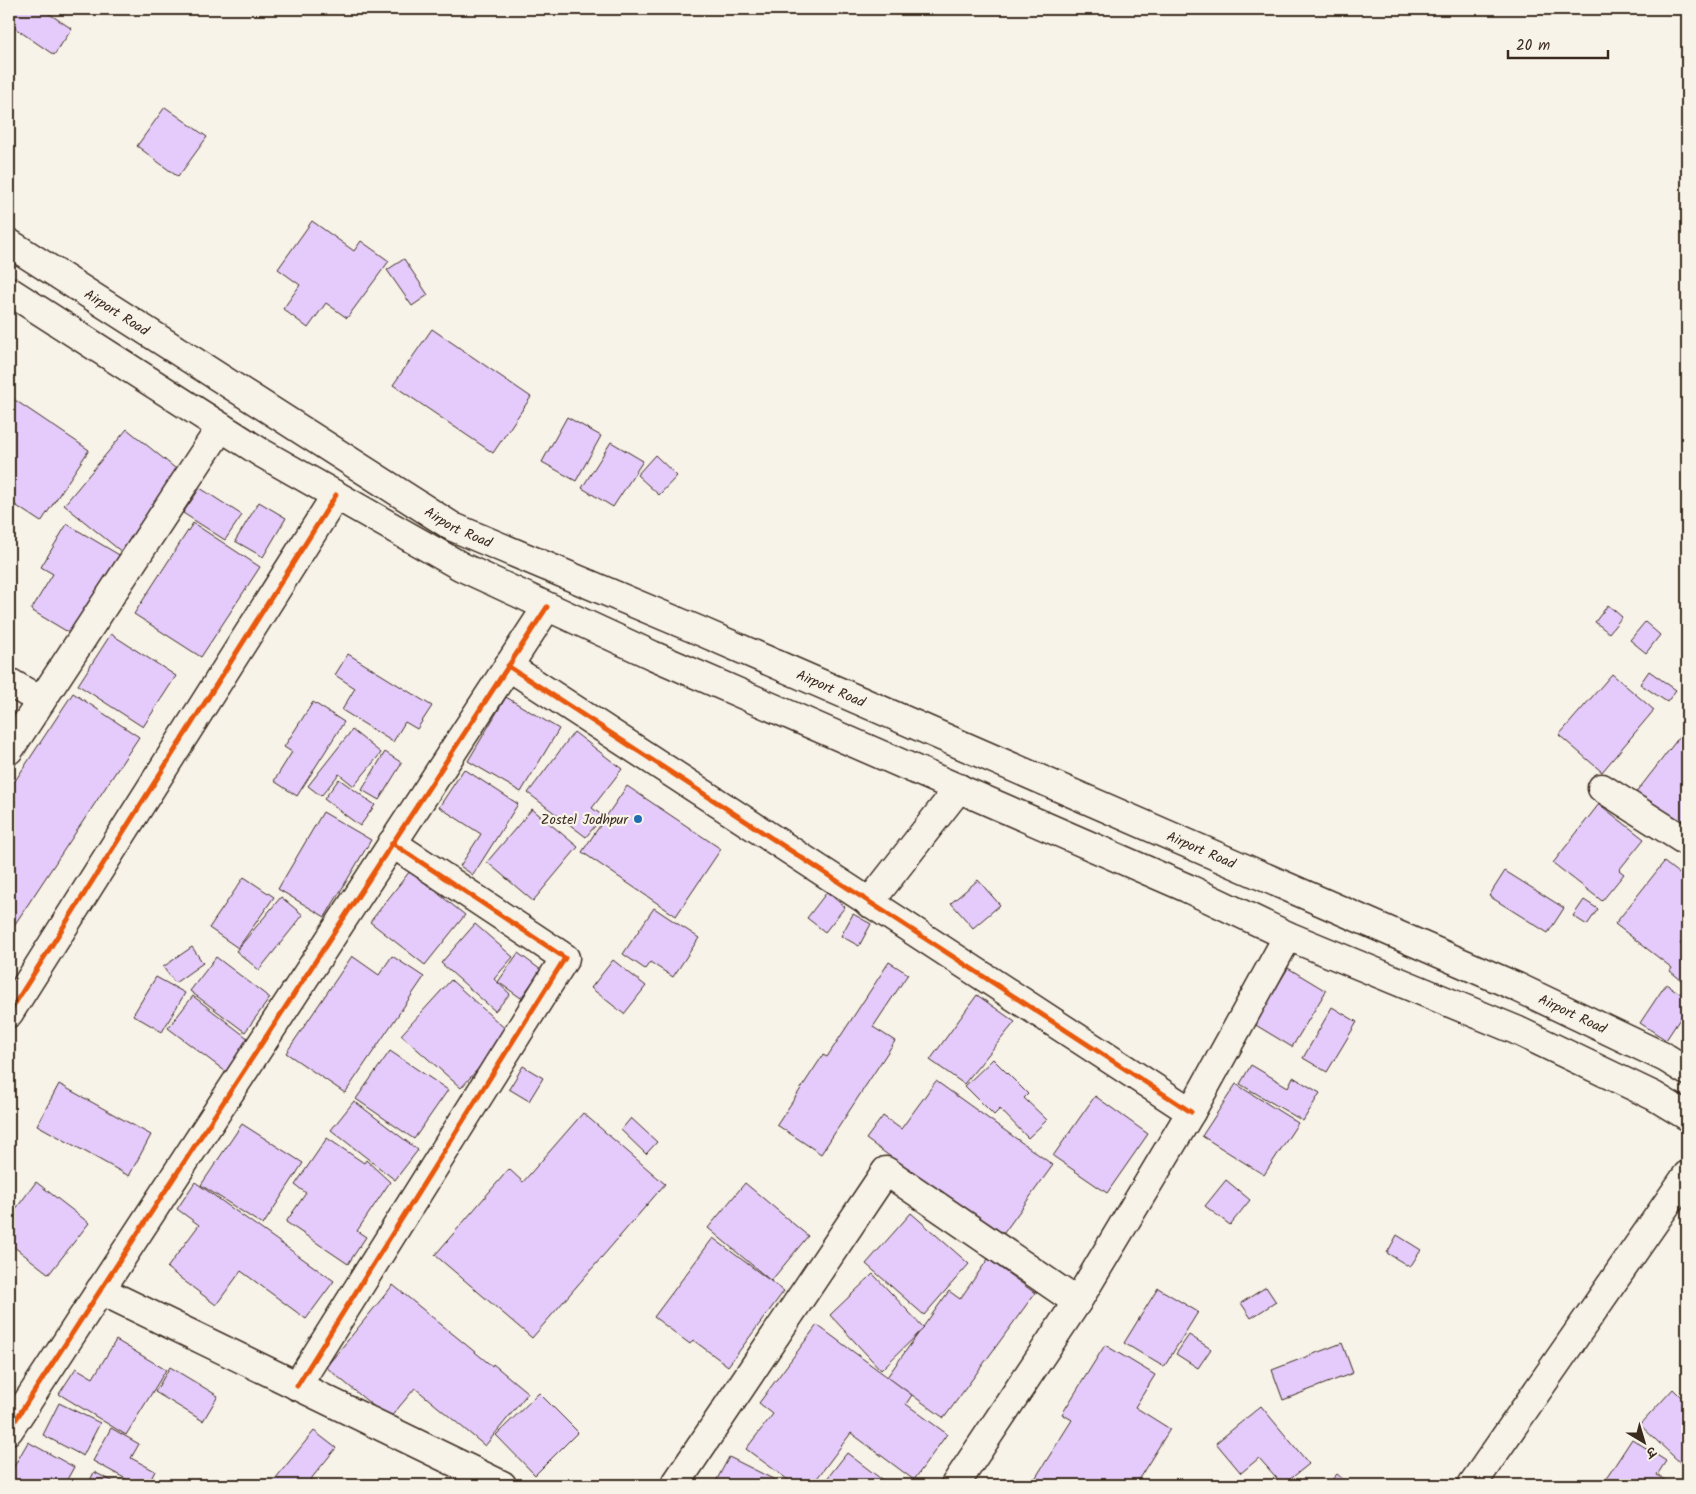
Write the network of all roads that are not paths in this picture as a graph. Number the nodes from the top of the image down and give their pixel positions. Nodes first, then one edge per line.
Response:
1 (9, 243) edge
2 (9, 291) edge
3 (221, 427) junction
4 (336, 495) junction
5 (547, 607) junction
6 (508, 666) junction
7 (9, 682) edge
8 (41, 701) junction
9 (9, 750) edge
10 (959, 788) junction
11 (1602, 788) dead end
12 (1687, 842) edge
13 (392, 843) junction
14 (869, 903) junction
15 (1288, 936) junction
16 (9, 1013) edge
17 (1687, 1071) edge
18 (1191, 1112) junction
19 (1687, 1116) edge
20 (1687, 1175) edge
21 (100, 1290) junction
22 (1077, 1302) junction
23 (297, 1386) junction
24 (9, 1430) edge
25 (502, 1485) edge
26 (675, 1485) edge
27 (955, 1485) edge
28 (1472, 1485) edge

1 - 17 street, Airport Road
2 - 3 street
3 - 4 street
3 - 8 street
4 - 5 street
4 - 16 street
5 - 6 street
5 - 10 street
6 - 13 street
6 - 14 street
7 - 8 street
8 - 9 street
10 - 14 street
10 - 15 street
11 - 12 street
13 - 21 street
13 - 23 street
14 - 18 street
15 - 18 street
15 - 19 street
18 - 22 street
20 - 28 street
21 - 23 street
21 - 24 street
22 - 26 street
22 - 27 street
23 - 25 street

